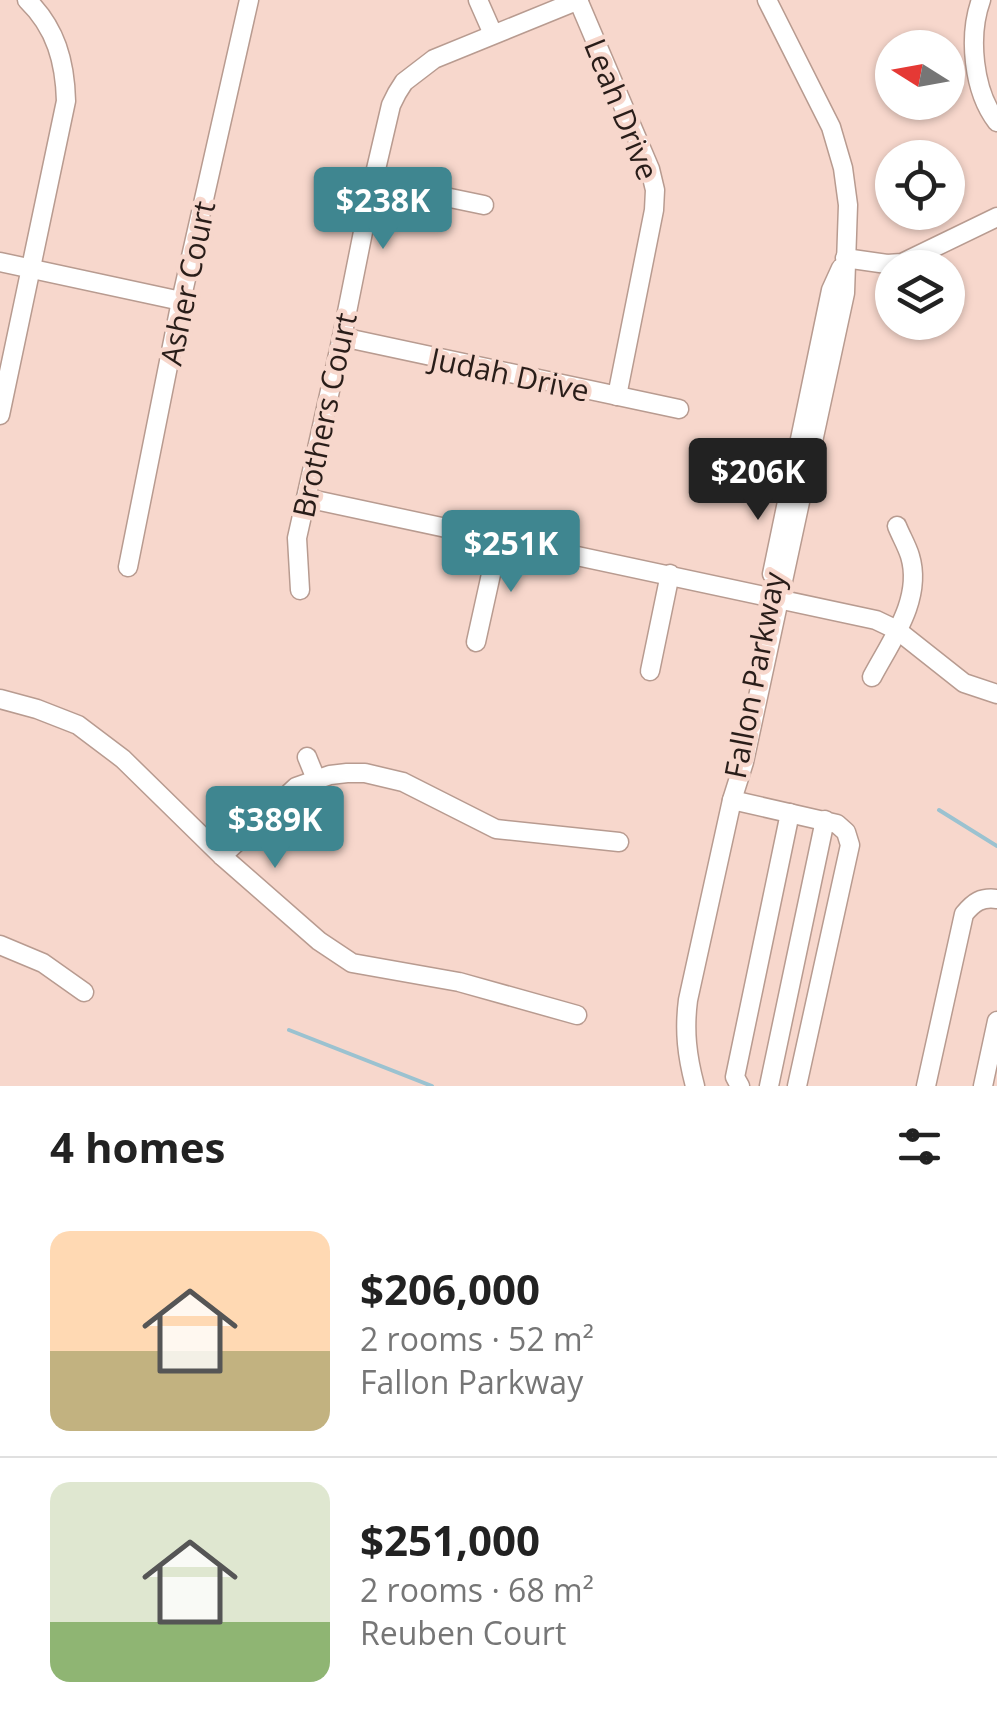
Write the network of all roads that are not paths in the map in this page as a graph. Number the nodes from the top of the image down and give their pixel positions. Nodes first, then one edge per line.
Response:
1 (27, 0) edge
2 (249, 0) edge
3 (478, 0) edge
4 (578, 0) edge
5 (768, 0) edge
6 (982, 0) edge
7 (493, 34) junction
8 (997, 122) edge
9 (373, 182) junction
10 (484, 206) dead end
11 (997, 217) edge
12 (845, 258) junction
13 (0, 262) edge
14 (32, 269) junction
15 (182, 301) junction
16 (342, 337) junction
17 (617, 396) junction
18 (679, 409) dead end
19 (0, 416) edge
20 (306, 498) junction
21 (897, 526) dead end
22 (499, 538) junction
23 (128, 567) dead end
24 (670, 574) junction
25 (300, 590) dead end
26 (773, 597) junction
27 (897, 630) junction
28 (476, 642) dead end
29 (650, 671) dead end
30 (872, 677) dead end
31 (997, 694) edge
32 (0, 699) edge
33 (307, 757) dead end
34 (316, 779) junction
35 (732, 800) junction
36 (790, 813) junction
37 (825, 820) junction
38 (619, 842) dead end
39 (222, 856) junction
40 (997, 899) edge
41 (0, 945) edge
42 (84, 992) dead end
43 (577, 1015) dead end
44 (997, 1021) edge
45 (695, 1086) edge
46 (740, 1086) edge
47 (769, 1086) edge
48 (797, 1086) edge
49 (926, 1086) edge
50 (983, 1086) edge

1 - 14 street
2 - 15 street, Asher Court
3 - 7 street
4 - 7 street, Brothers Court
4 - 17 street, Leah Drive
5 - 12 street, Fallon Parkway
6 - 8 street
7 - 9 street, Brothers Court
9 - 10 street
9 - 16 street, Brothers Court
11 - 12 street
12 - 26 street, Fallon Parkway
13 - 14 street
14 - 15 street
14 - 19 street
15 - 23 street, Asher Court
16 - 17 street, Judah Drive
16 - 20 street, Brothers Court
17 - 18 street, Judah Drive
20 - 22 street
20 - 25 street, Brothers Court
21 - 27 street
22 - 24 street
22 - 28 street
24 - 26 street
24 - 29 street
26 - 27 street
26 - 35 street, Fallon Parkway
27 - 30 street
27 - 31 street
32 - 39 street
33 - 34 street
34 - 38 street
34 - 39 street
35 - 36 street
35 - 45 street, Fallon Parkway
36 - 37 street
36 - 46 street
37 - 47 street
37 - 48 street
39 - 43 street
40 - 49 street
41 - 42 street
44 - 50 street

